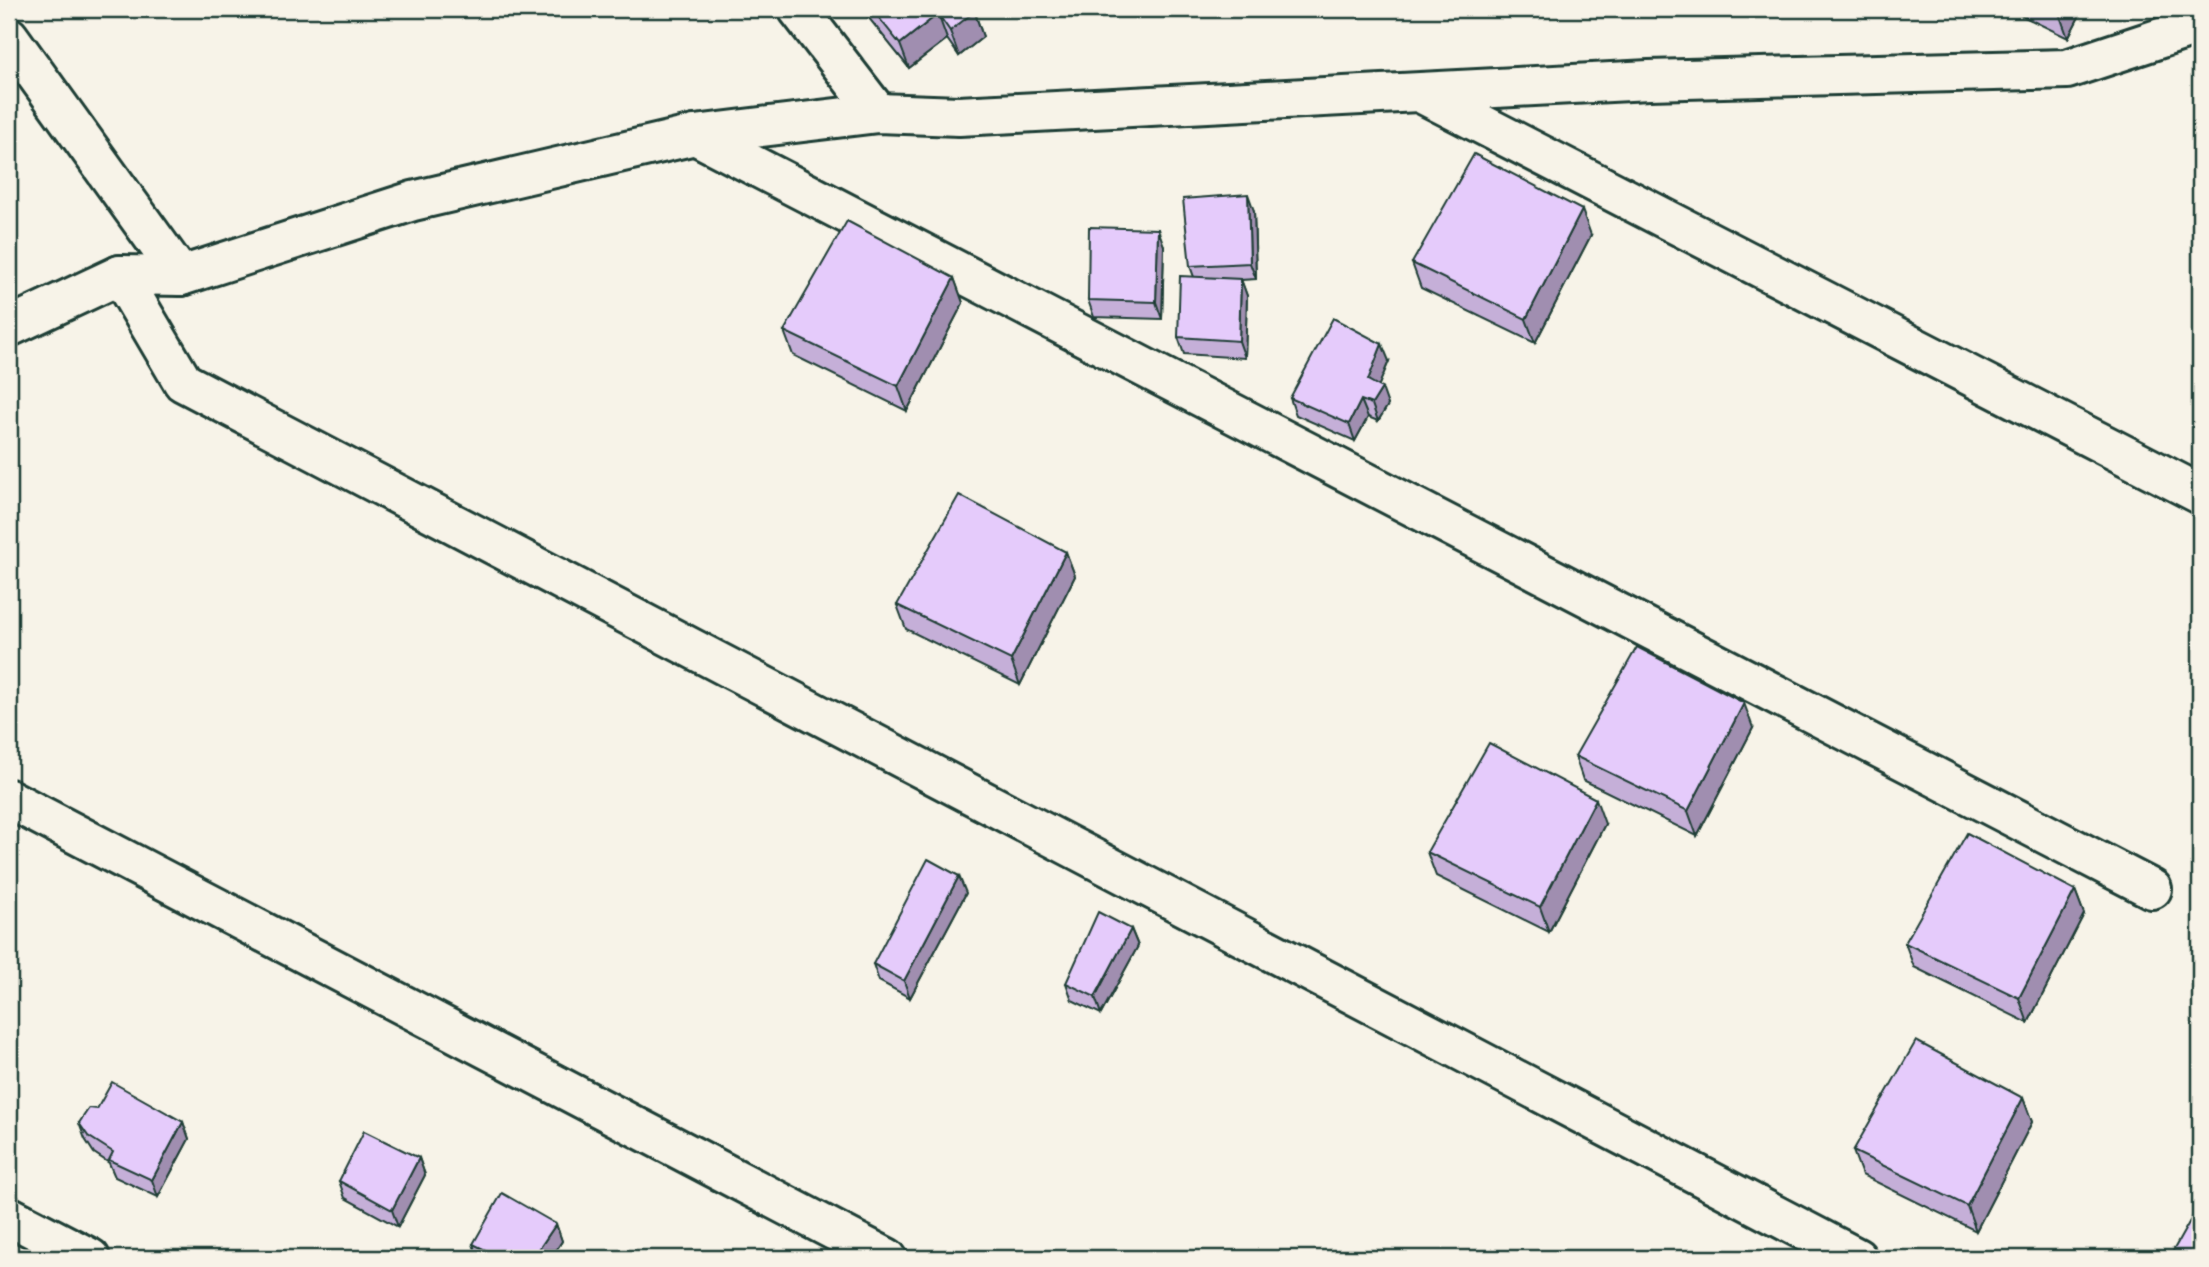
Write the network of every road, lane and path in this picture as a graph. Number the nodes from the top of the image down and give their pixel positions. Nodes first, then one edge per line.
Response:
1 (797, 9) edge
2 (2200, 25) edge
3 (9, 37) edge
4 (1419, 92) junction
5 (878, 113) junction
6 (695, 135) junction
7 (121, 275) junction
8 (181, 276) junction
9 (9, 327) edge
10 (2200, 494) edge
11 (9, 799) edge
12 (2152, 889) dead end
13 (9, 1216) edge
14 (90, 1258) edge
15 (887, 1258) edge
16 (1857, 1258) edge

1 - 5 street
2 - 4 street
3 - 8 street
4 - 5 street
4 - 10 street
5 - 6 street
6 - 8 street
6 - 12 street
7 - 8 street
7 - 9 street
7 - 16 street
11 - 15 street
13 - 14 street

